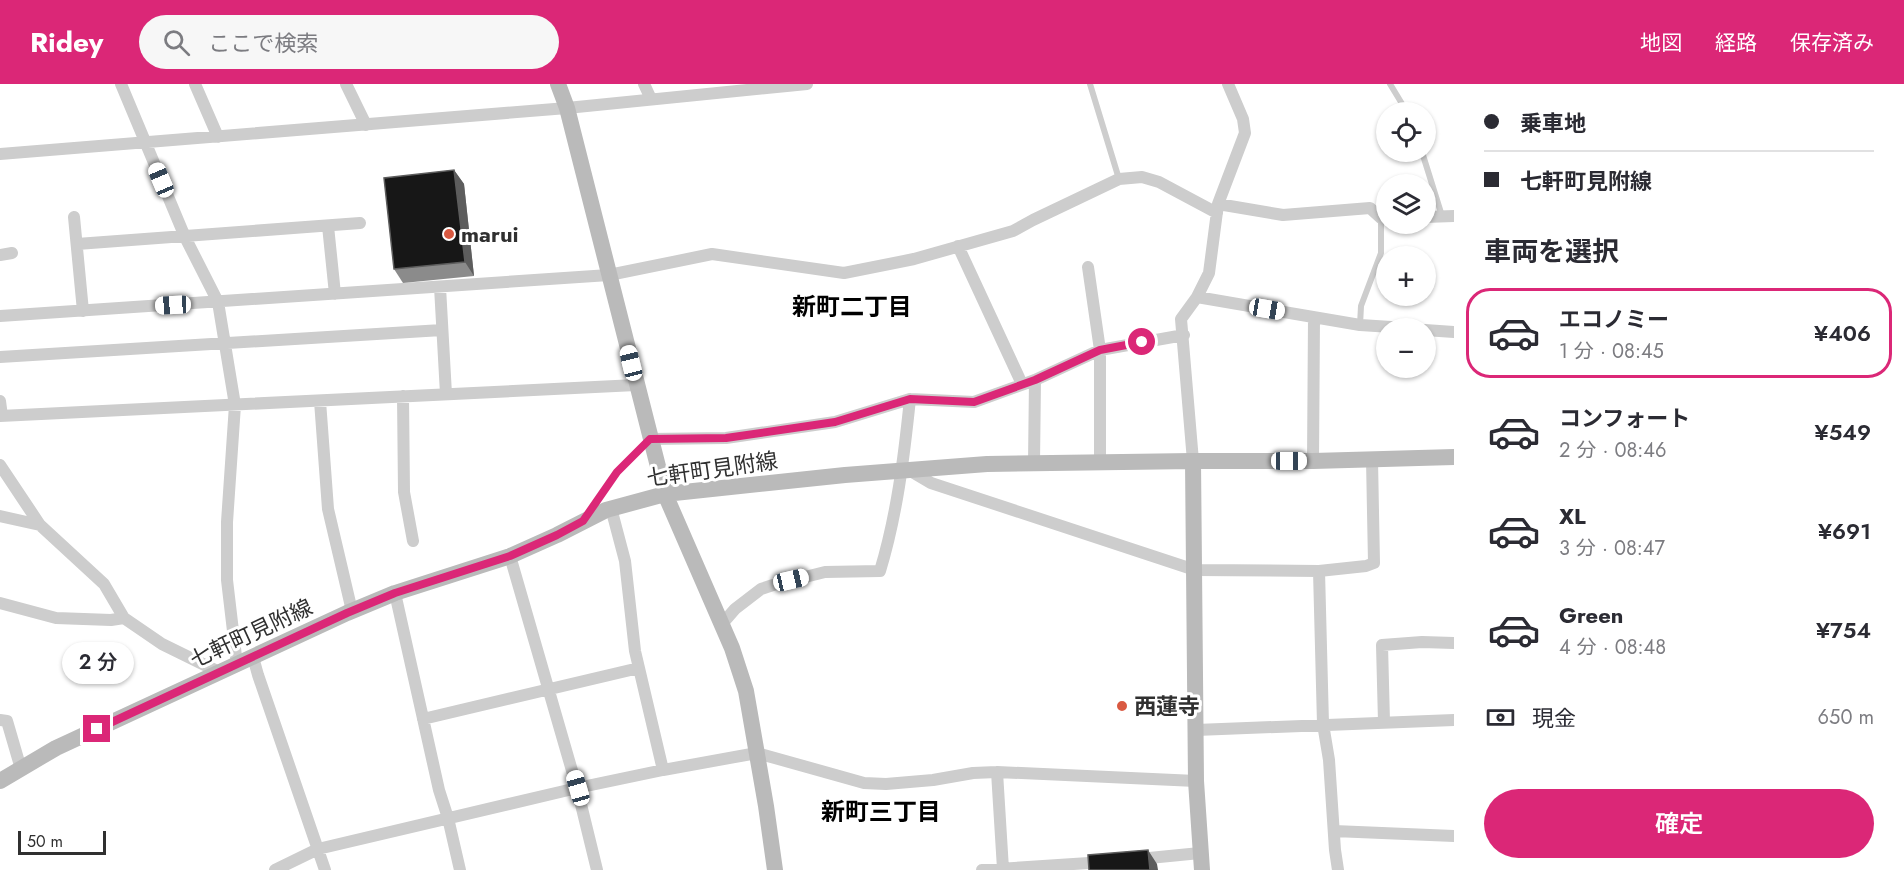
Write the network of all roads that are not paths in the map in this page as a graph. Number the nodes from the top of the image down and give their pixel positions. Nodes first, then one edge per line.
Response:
1 (121, 84) edge
2 (195, 84) edge
3 (346, 84) edge
4 (558, 84) edge
5 (644, 84) edge
6 (807, 84) edge
7 (1090, 84) edge
8 (1228, 84) edge
9 (1390, 84) edge
10 (789, 85) edge
11 (651, 99) junction
12 (1401, 102) edge
13 (567, 108) junction
14 (366, 124) junction
15 (218, 137) junction
16 (0, 141) edge
17 (145, 143) junction
18 (3, 154) edge
19 (1426, 162) edge
20 (1119, 179) junction
21 (1218, 208) junction
22 (1376, 213) edge
23 (1448, 216) edge
24 (74, 217) dead end
25 (360, 224) dead end
26 (328, 226) junction
27 (1382, 234) edge
28 (185, 237) junction
29 (77, 244) junction
30 (958, 246) junction
31 (1088, 267) dead end
32 (609, 275) junction
33 (440, 287) junction
34 (335, 294) junction
35 (1197, 297) junction
36 (218, 302) junction
37 (82, 310) junction
38 (0, 315) edge
39 (1314, 318) junction
40 (1360, 325) junction
41 (1376, 326) edge
42 (442, 330) junction
43 (1436, 331) edge
44 (1454, 332) edge
45 (1184, 335) junction
46 (225, 343) junction
47 (1100, 350) junction
48 (0, 357) edge
49 (1035, 380) junction
50 (1022, 384) junction
51 (636, 385) junction
52 (446, 394) junction
53 (403, 396) junction
54 (910, 399) junction
55 (320, 400) junction
56 (0, 401) edge
57 (235, 405) junction
58 (1, 416) edge
59 (650, 439) junction
60 (1454, 457) edge
61 (1193, 460) junction
62 (1372, 460) junction
63 (1313, 461) junction
64 (1100, 462) junction
65 (1034, 464) junction
66 (0, 465) edge
67 (906, 470) junction
68 (665, 494) junction
69 (611, 508) junction
70 (0, 516) edge
71 (583, 521) junction
72 (40, 525) junction
73 (413, 541) dead end
74 (510, 556) junction
75 (1196, 570) junction
76 (1319, 571) junction
77 (395, 593) junction
78 (0, 603) edge
79 (352, 611) junction
80 (123, 618) junction
81 (722, 624) junction
82 (1454, 642) edge
83 (254, 657) junction
84 (237, 665) junction
85 (639, 668) junction
86 (221, 673) junction
87 (549, 689) junction
88 (423, 719) junction
89 (0, 720) edge
90 (1454, 720) edge
91 (1384, 722) junction
92 (1323, 724) junction
93 (1196, 730) junction
94 (757, 753) junction
95 (21, 769) junction
96 (663, 770) junction
97 (997, 772) junction
98 (0, 781) edge
99 (1196, 781) junction
100 (578, 788) junction
101 (448, 818) junction
102 (1334, 831) junction
103 (1454, 836) edge
104 (318, 849) junction
105 (1200, 853) junction
106 (1079, 867) edge
107 (1003, 869) edge
108 (275, 870) edge
109 (325, 870) edge
110 (460, 870) edge
111 (597, 870) edge
112 (775, 870) edge
113 (982, 870) edge
114 (1202, 870) edge
115 (1338, 870) edge

1 - 17 street
2 - 15 street
3 - 14 street
4 - 13 main road
5 - 11 street
6 - 10 street
7 - 20 lane
8 - 21 street
9 - 12 lane
10 - 11 street
11 - 13 street
13 - 14 street
13 - 32 main road
14 - 15 street
15 - 17 street
16 - 18 street
17 - 18 street
17 - 28 street
19 - 23 lane
20 - 21 street
20 - 30 street
21 - 22 street
21 - 35 street
24 - 29 street
25 - 26 street
26 - 28 street
26 - 34 street
27 - 40 lane
28 - 29 street
28 - 36 street
29 - 37 street
30 - 32 street
30 - 50 street
31 - 47 street
32 - 33 street
32 - 51 main road
33 - 34 street
33 - 42 street
34 - 36 street
35 - 39 street
35 - 45 street
36 - 37 street
36 - 46 street
37 - 38 street
39 - 40 street
39 - 63 street
40 - 41 street
42 - 46 street
42 - 52 street
43 - 44 street
45 - 47 street
45 - 61 street
46 - 48 street
46 - 57 street
47 - 49 street
47 - 64 street
49 - 50 street
49 - 65 street
50 - 54 street
51 - 52 street
51 - 59 main road
52 - 53 street
53 - 55 street
53 - 73 street
54 - 59 street
54 - 67 street
55 - 57 street
55 - 79 street
56 - 58 street
57 - 58 street
57 - 84 street
59 - 68 main road
59 - 71 lane
60 - 62 main road, 七軒町見附線
61 - 63 main road, 七軒町見附線
61 - 64 main road, 七軒町見附線
61 - 75 main road
62 - 63 main road, 七軒町見附線
62 - 76 street
64 - 65 main road, 七軒町見附線
65 - 67 main road, 七軒町見附線
66 - 72 street
67 - 68 main road, 七軒町見附線
67 - 75 street
67 - 81 street
68 - 69 main road, 七軒町見附線
68 - 81 main road
69 - 71 main road, 七軒町見附線
69 - 85 street
70 - 72 street
71 - 74 main road, 七軒町見附線
72 - 80 street
74 - 77 main road, 七軒町見附線
74 - 87 street
75 - 76 street
75 - 93 main road
76 - 92 street
77 - 79 main road, 七軒町見附線
77 - 88 street
78 - 80 street
79 - 83 main road, 七軒町見附線
80 - 86 street
81 - 94 main road
82 - 91 street
83 - 84 main road, 七軒町見附線
83 - 104 street
84 - 86 main road, 七軒町見附線
85 - 87 street
85 - 96 street
86 - 95 main road, 七軒町見附線
87 - 88 street
87 - 100 street
88 - 101 street
89 - 95 street
90 - 91 street
91 - 92 street
92 - 93 street
92 - 102 street
93 - 99 main road
94 - 96 street
94 - 97 street
94 - 112 main road
95 - 98 main road, 七軒町見附線
96 - 100 street
97 - 99 street
97 - 107 street
99 - 105 main road
100 - 101 street
100 - 111 street
101 - 104 street
101 - 110 street
102 - 103 street
102 - 115 street
104 - 108 street
104 - 109 street
105 - 106 street
105 - 114 main road
106 - 107 street
107 - 113 street

